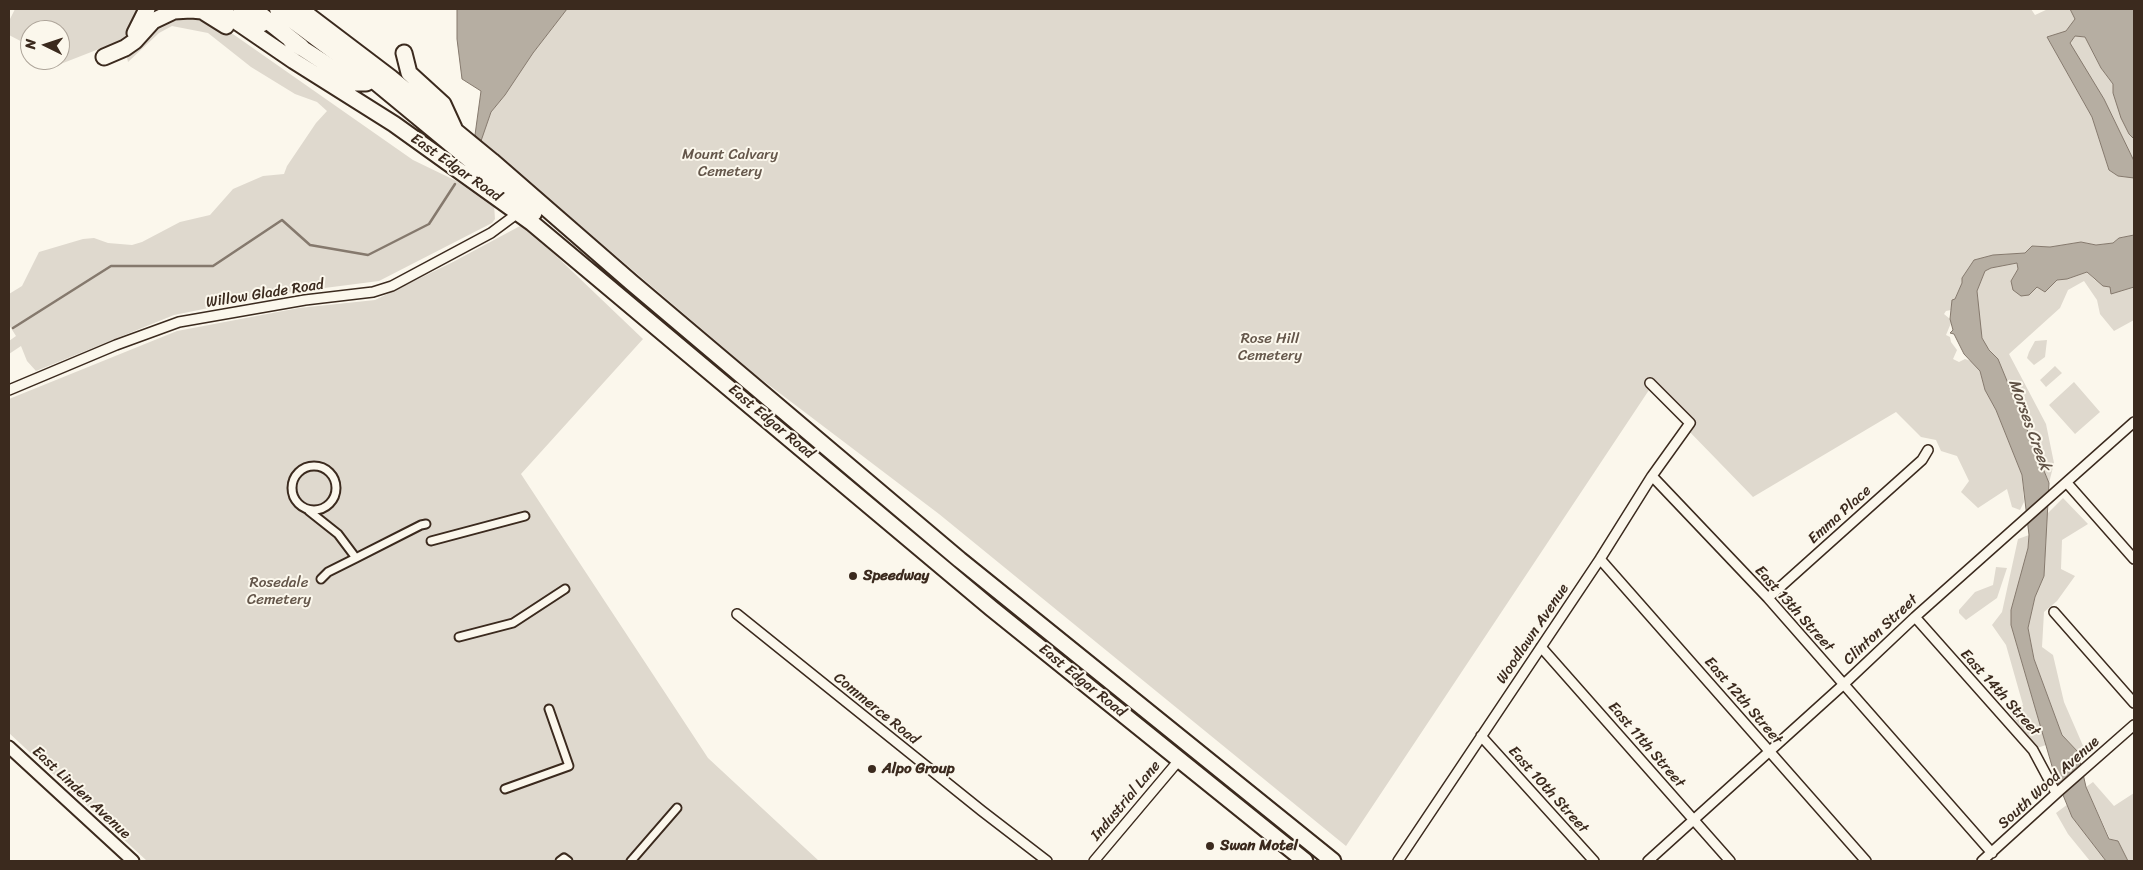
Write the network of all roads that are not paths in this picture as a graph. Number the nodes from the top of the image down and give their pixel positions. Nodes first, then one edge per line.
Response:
1 (147, 9) edge
2 (218, 9) edge
3 (241, 9) edge
4 (253, 9) edge
5 (278, 9) edge
6 (300, 9) edge
7 (404, 53) dead end
8 (298, 54) junction
9 (379, 77) junction
10 (456, 132) junction
11 (518, 213) junction
12 (579, 261) junction
13 (1650, 383) dead end
14 (9, 390) edge
15 (2134, 422) edge
16 (1928, 450) dead end
17 (1652, 476) junction
18 (2067, 483) junction
19 (308, 510) junction
20 (524, 516) dead end
21 (426, 524) dead end
22 (430, 540) dead end
23 (356, 558) junction
24 (1600, 559) junction
25 (2134, 559) edge
26 (321, 578) dead end
27 (566, 589) dead end
28 (1768, 598) junction
29 (2054, 612) dead end
30 (737, 614) dead end
31 (1915, 617) junction
32 (459, 637) dead end
33 (1541, 647) junction
34 (1844, 684) junction
35 (2134, 703) edge
36 (549, 709) dead end
37 (2134, 726) edge
38 (1481, 736) junction
39 (9, 746) edge
40 (1769, 751) junction
41 (1180, 759) junction
42 (505, 789) dead end
43 (2058, 792) junction
44 (677, 808) dead end
45 (1694, 820) junction
46 (1992, 853) junction
47 (133, 861) edge
48 (560, 861) edge
49 (568, 861) edge
50 (631, 861) edge
51 (1047, 861) edge
52 (1094, 861) edge
53 (1304, 861) edge
54 (1333, 861) edge
55 (1398, 861) edge
56 (1594, 861) edge
57 (1648, 861) edge
58 (1730, 861) edge
59 (1866, 861) edge
60 (1982, 861) edge

1 - 8 highway
2 - 8 highway, East Edgar Road
3 - 8 highway
4 - 8 highway
5 - 9 highway
6 - 9 highway, East Edgar Road
7 - 10 highway
8 - 9 highway
8 - 11 highway, East Edgar Road
9 - 10 highway, East Edgar Road
9 - 12 highway
10 - 54 highway, East Edgar Road
11 - 12 highway, East Edgar Road
11 - 14 street, Willow Glade Road
12 - 41 highway, East Edgar Road
13 - 17 street, Woodlawn Avenue
15 - 18 street, Clinton Street
16 - 28 street, Emma Place
17 - 24 street, Woodlawn Avenue
17 - 28 street, East 13th Street
18 - 25 street
18 - 31 street, Clinton Street
19 - 19 street
19 - 23 street
20 - 22 street
21 - 23 street
23 - 26 street
24 - 33 street, Woodlawn Avenue
24 - 40 street, East 12th Street
27 - 32 street
28 - 34 street, East 13th Street
29 - 35 street
30 - 51 street, Commerce Road
31 - 34 street, Clinton Street
31 - 43 street, East 14th Street
33 - 38 street, Woodlawn Avenue
33 - 45 street, East 11th Street
34 - 40 street, Clinton Street
34 - 46 street, East 13th Street
36 - 42 street
37 - 43 street, South Wood Avenue
38 - 55 street, Woodlawn Avenue
38 - 56 street, East 10th Street
39 - 47 street, East Linden Avenue
40 - 45 street, Clinton Street
40 - 59 street, East 12th Street
41 - 52 street, Industrial Lane
41 - 53 highway, East Edgar Road
43 - 46 street, South Wood Avenue
44 - 50 street
45 - 57 street, Clinton Street
45 - 58 street, East 11th Street
46 - 60 street, South Wood Avenue
48 - 49 street

